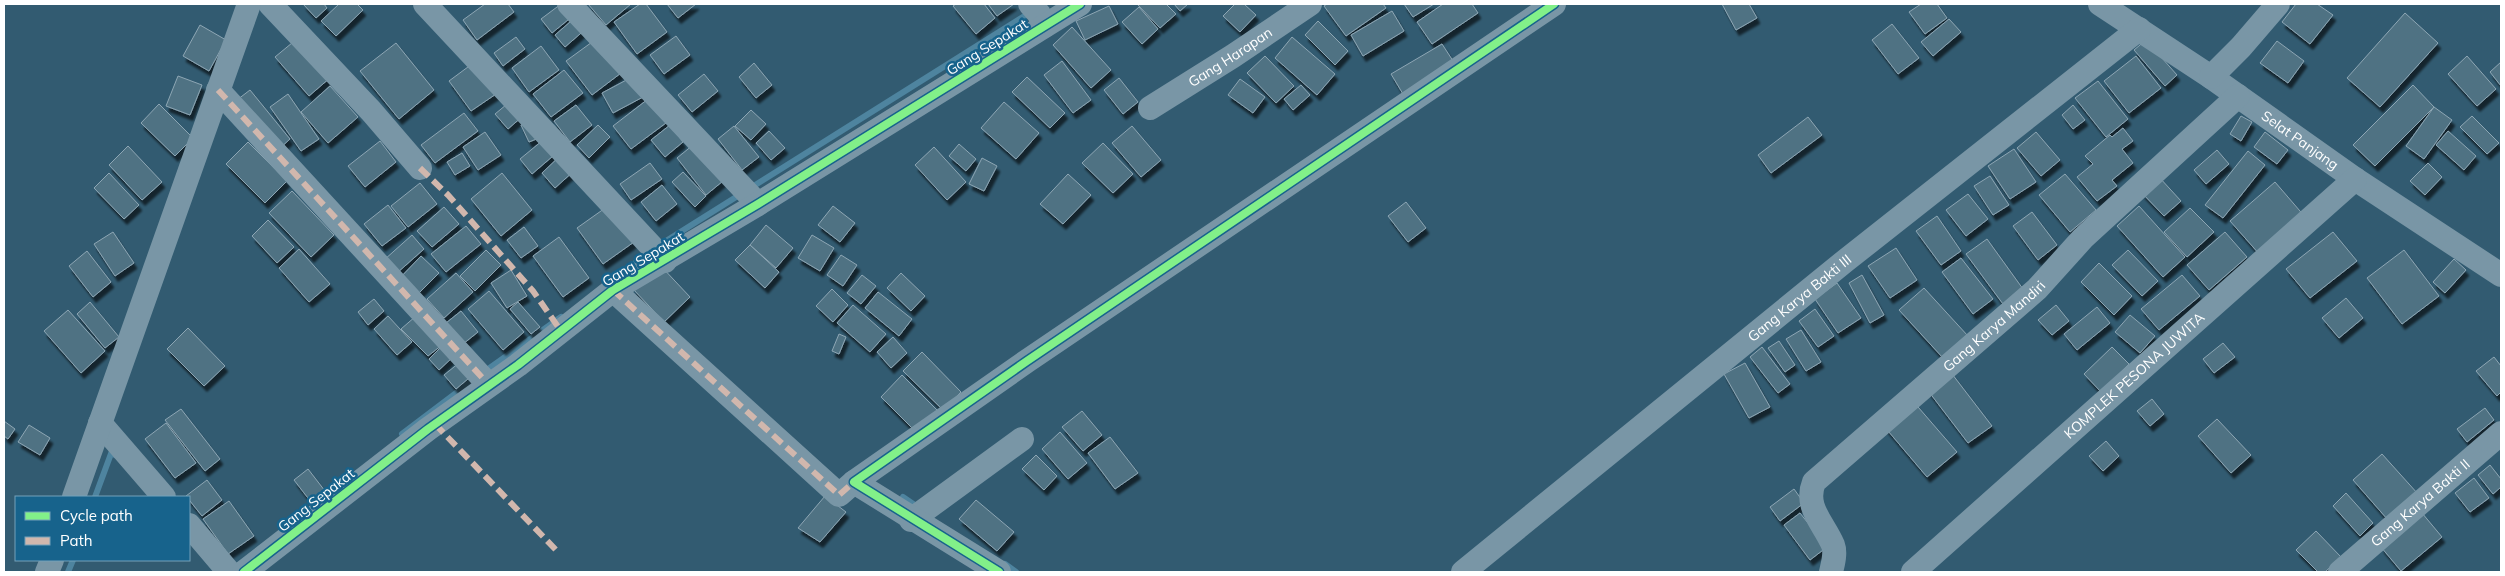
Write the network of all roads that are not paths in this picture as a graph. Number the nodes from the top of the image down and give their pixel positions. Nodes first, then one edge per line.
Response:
1 (249, 4) edge
2 (270, 4) edge
3 (425, 4) edge
4 (569, 4) edge
5 (1080, 4) edge
6 (1310, 4) edge
7 (1554, 4) edge
8 (2100, 4) edge
9 (2278, 4) edge
10 (1038, 15) edge
11 (2139, 29) junction
12 (2211, 76) junction
13 (218, 90) junction
14 (2238, 96) junction
15 (1150, 108) dead end
16 (420, 168) dead end
17 (2355, 179) junction
18 (755, 201) junction
19 (659, 253) junction
20 (2501, 275) edge
21 (613, 290) junction
22 (483, 379) junction
23 (100, 423) junction
24 (2501, 432) edge
25 (1022, 439) dead end
26 (854, 482) junction
27 (74, 496) edge
28 (163, 496) edge
29 (921, 514) junction
30 (190, 527) edge
31 (229, 572) edge
32 (244, 572) edge
33 (998, 572) edge
34 (1463, 572) edge
35 (1830, 572) edge
36 (1913, 572) edge
37 (2340, 572) edge

1 - 13 street
2 - 16 street
3 - 19 street
4 - 18 street
5 - 10 street, Gang Sepakat
6 - 15 street, Gang Harapan
7 - 26 street
8 - 11 street, Selat Panjang
9 - 12 street
10 - 18 street, Gang Sepakat
11 - 12 street, Selat Panjang
11 - 34 street, Gang Karya Bakti III
12 - 14 street, Selat Panjang
13 - 22 street
13 - 23 street
14 - 17 street, Selat Panjang
14 - 35 street, Gang Karya Mandiri
17 - 20 street, Selat Panjang
17 - 36 street, KOMPLEK PESONA JUWITA
18 - 19 street, Gang Sepakat
19 - 21 street, Gang Sepakat
21 - 22 street, Gang Sepakat
21 - 26 street
22 - 32 street, Gang Sepakat
23 - 27 street
23 - 28 street
24 - 37 street, Gang Karya Bakti II
25 - 29 street
26 - 29 street
29 - 33 street
30 - 31 street

